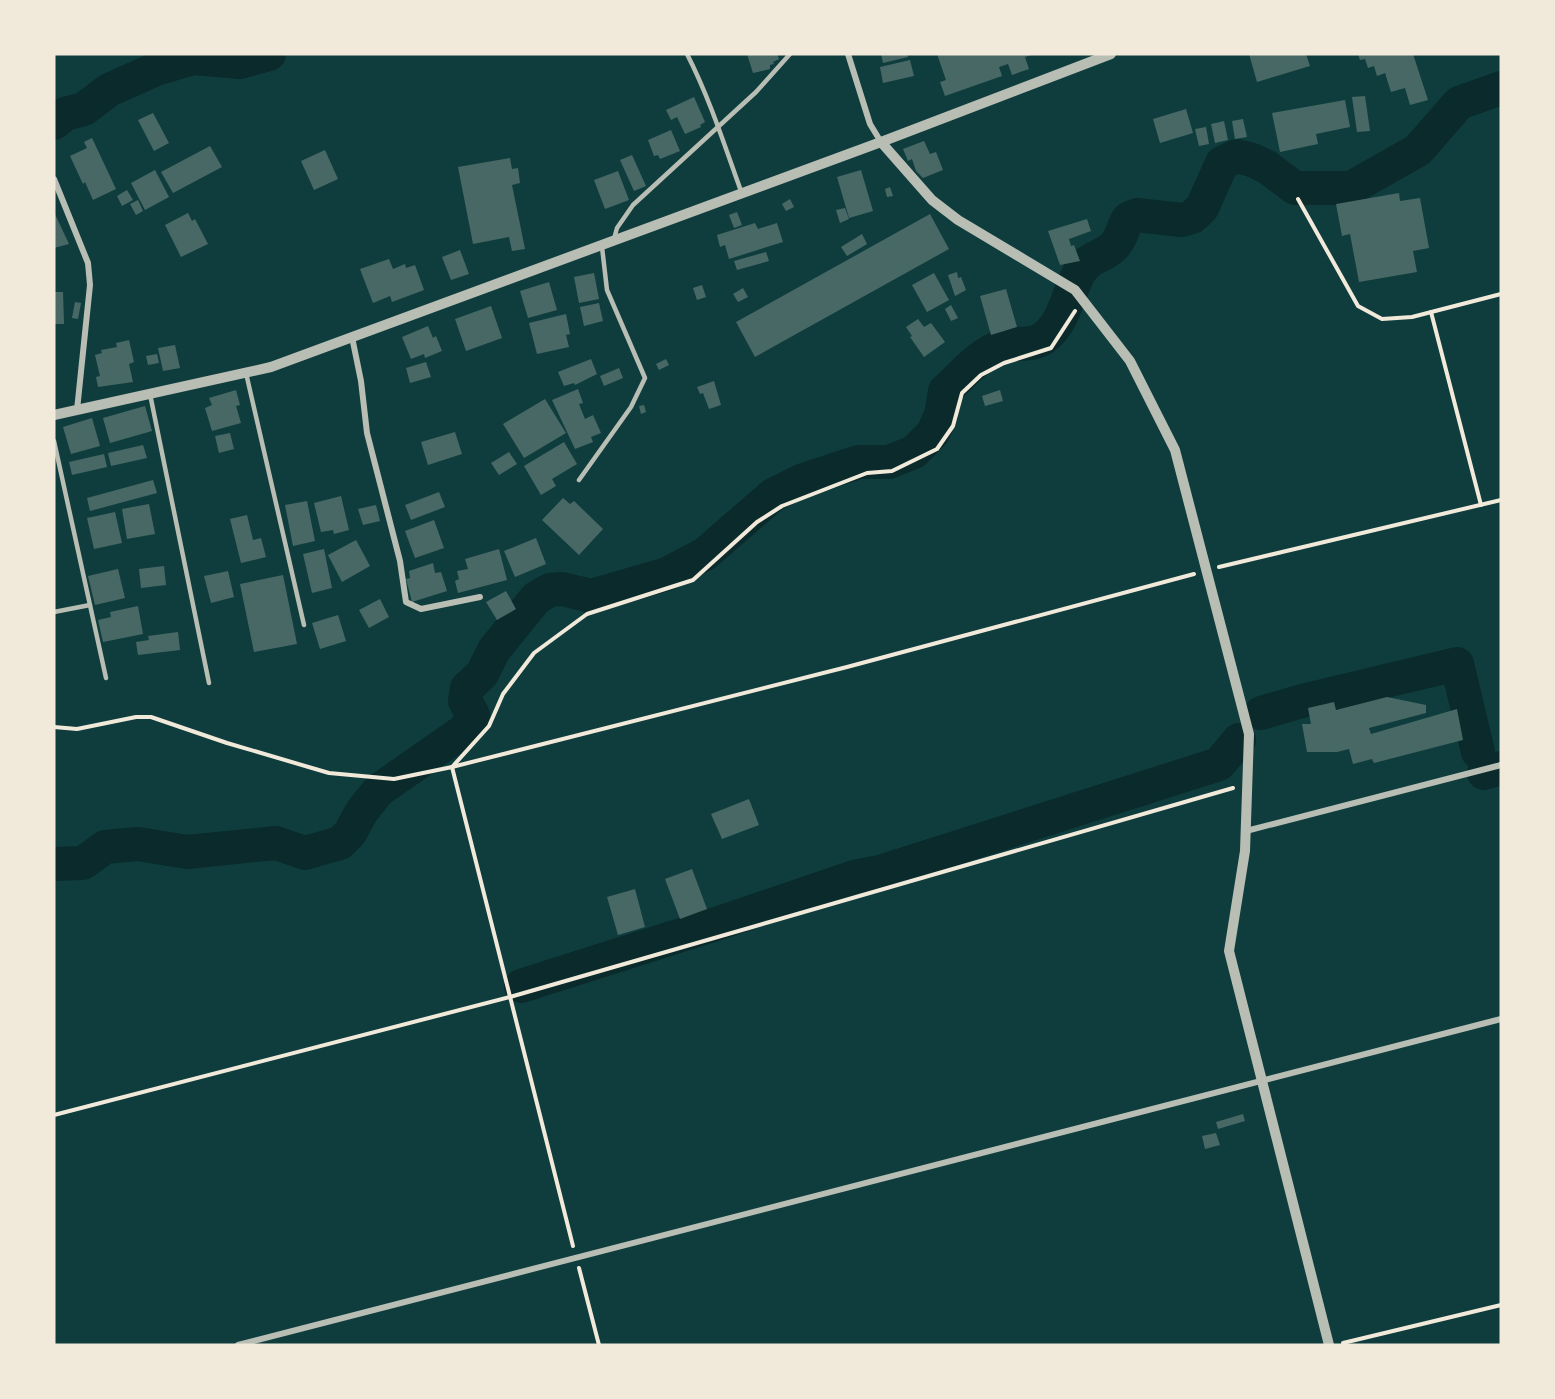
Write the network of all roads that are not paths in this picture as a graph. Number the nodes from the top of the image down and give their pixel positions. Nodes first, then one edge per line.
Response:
1 (687, 54) edge
2 (790, 54) edge
3 (848, 54) edge
4 (1111, 54) edge
5 (718, 125) junction
6 (881, 142) junction
7 (54, 179) edge
8 (742, 194) junction
9 (613, 241) junction
10 (602, 245) junction
11 (351, 337) junction
12 (246, 372) junction
13 (150, 394) junction
14 (77, 410) junction
15 (54, 415) edge
16 (54, 441) edge
17 (579, 480) dead end
18 (480, 597) dead end
19 (90, 605) junction
20 (54, 612) edge
21 (304, 625) dead end
22 (106, 678) dead end
23 (209, 682) dead end
24 (1501, 765) edge
25 (1246, 831) junction
26 (1501, 1019) edge
27 (1262, 1081) junction
28 (238, 1345) edge
29 (1329, 1345) edge

1 - 5 lane
2 - 5 lane
3 - 6 street
4 - 6 street
5 - 8 lane
5 - 9 lane
6 - 8 street
6 - 25 street
7 - 14 street
8 - 9 street
9 - 10 street
10 - 11 street
10 - 17 lane
11 - 12 street
11 - 18 street
12 - 13 street
12 - 21 lane
13 - 14 street
13 - 23 lane
14 - 15 street
16 - 19 lane
19 - 20 lane
19 - 22 lane
24 - 25 street
25 - 27 street
26 - 27 street
27 - 28 street
27 - 29 street

